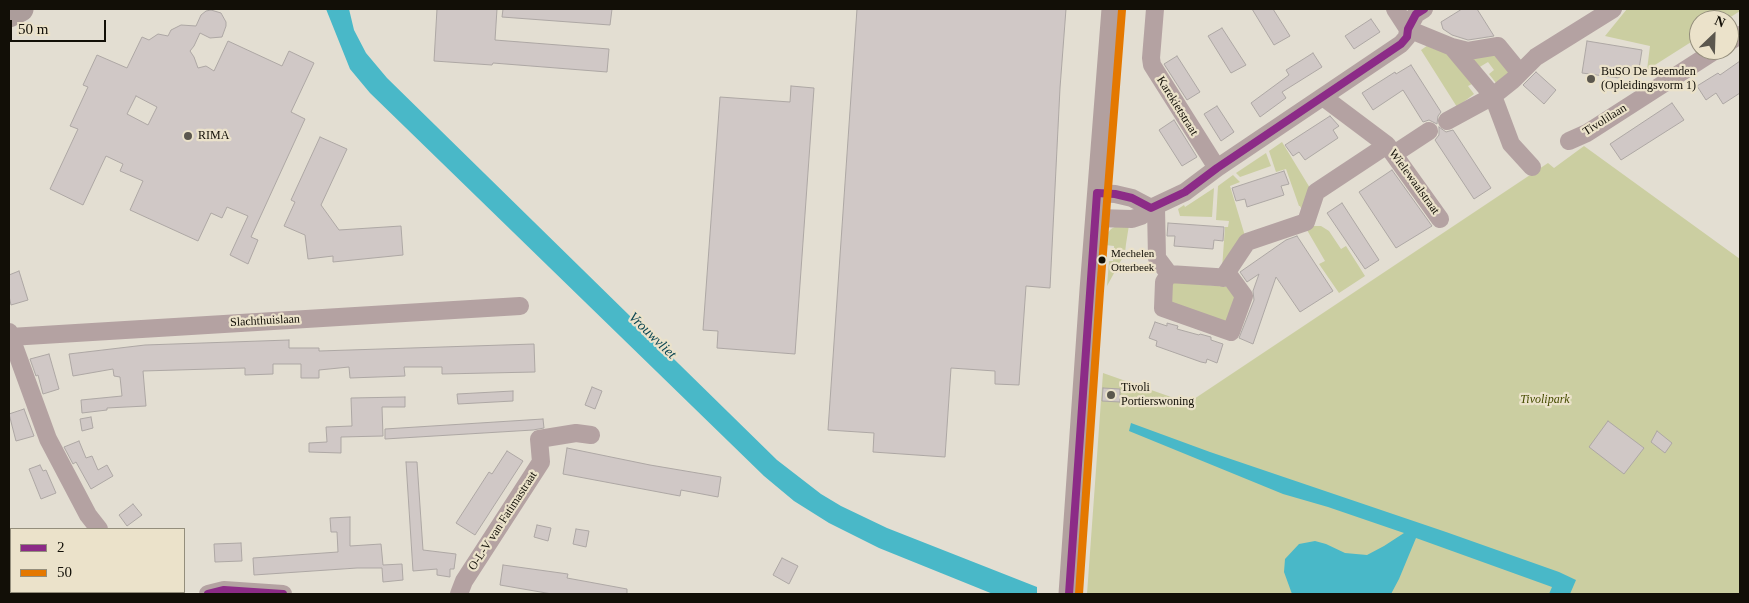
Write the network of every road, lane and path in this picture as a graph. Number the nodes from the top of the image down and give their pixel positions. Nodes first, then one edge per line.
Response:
1 (20, 9) edge
2 (1112, 9) edge
3 (1155, 9) edge
4 (1395, 9) edge
5 (1424, 9) edge
6 (1613, 9) edge
7 (9, 15) edge
8 (1405, 36) junction
9 (1452, 48) junction
10 (1700, 60) edge
11 (1520, 73) junction
12 (1493, 96) junction
13 (1322, 97) junction
14 (1447, 121) dead end
15 (1430, 131) dead end
16 (1569, 141) dead end
17 (1391, 150) junction
18 (1532, 167) dead end
19 (1217, 168) junction
20 (1097, 193) junction
21 (1154, 207) junction
22 (1096, 218) junction
23 (1440, 219) dead end
24 (1169, 274) junction
25 (1223, 278) junction
26 (520, 306) dead end
27 (10, 334) edge
28 (591, 435) dead end
29 (98, 528) edge
30 (208, 594) edge
31 (283, 594) edge
32 (459, 594) edge
33 (1069, 594) edge

1 - 7 highway
2 - 20 main road
3 - 19 street, Karekietstraat
4 - 8 street
5 - 8 street
6 - 11 street
8 - 9 street
8 - 13 street
9 - 11 street
9 - 12 street
10 - 16 street, Tivolilaan
11 - 12 street
12 - 14 street
12 - 18 street
13 - 17 street, Wielewaalstraat
13 - 19 street
15 - 17 street
17 - 23 street, Wielewaalstraat
17 - 25 street, Wielewaalstraat
19 - 21 street
20 - 21 street
20 - 22 main road
21 - 22 street
21 - 24 street
22 - 33 main road
24 - 25 street
24 - 25 street
26 - 27 street, Slachthuislaan
27 - 29 street
28 - 32 street, O-L-V van Fatimastraat
30 - 31 street

